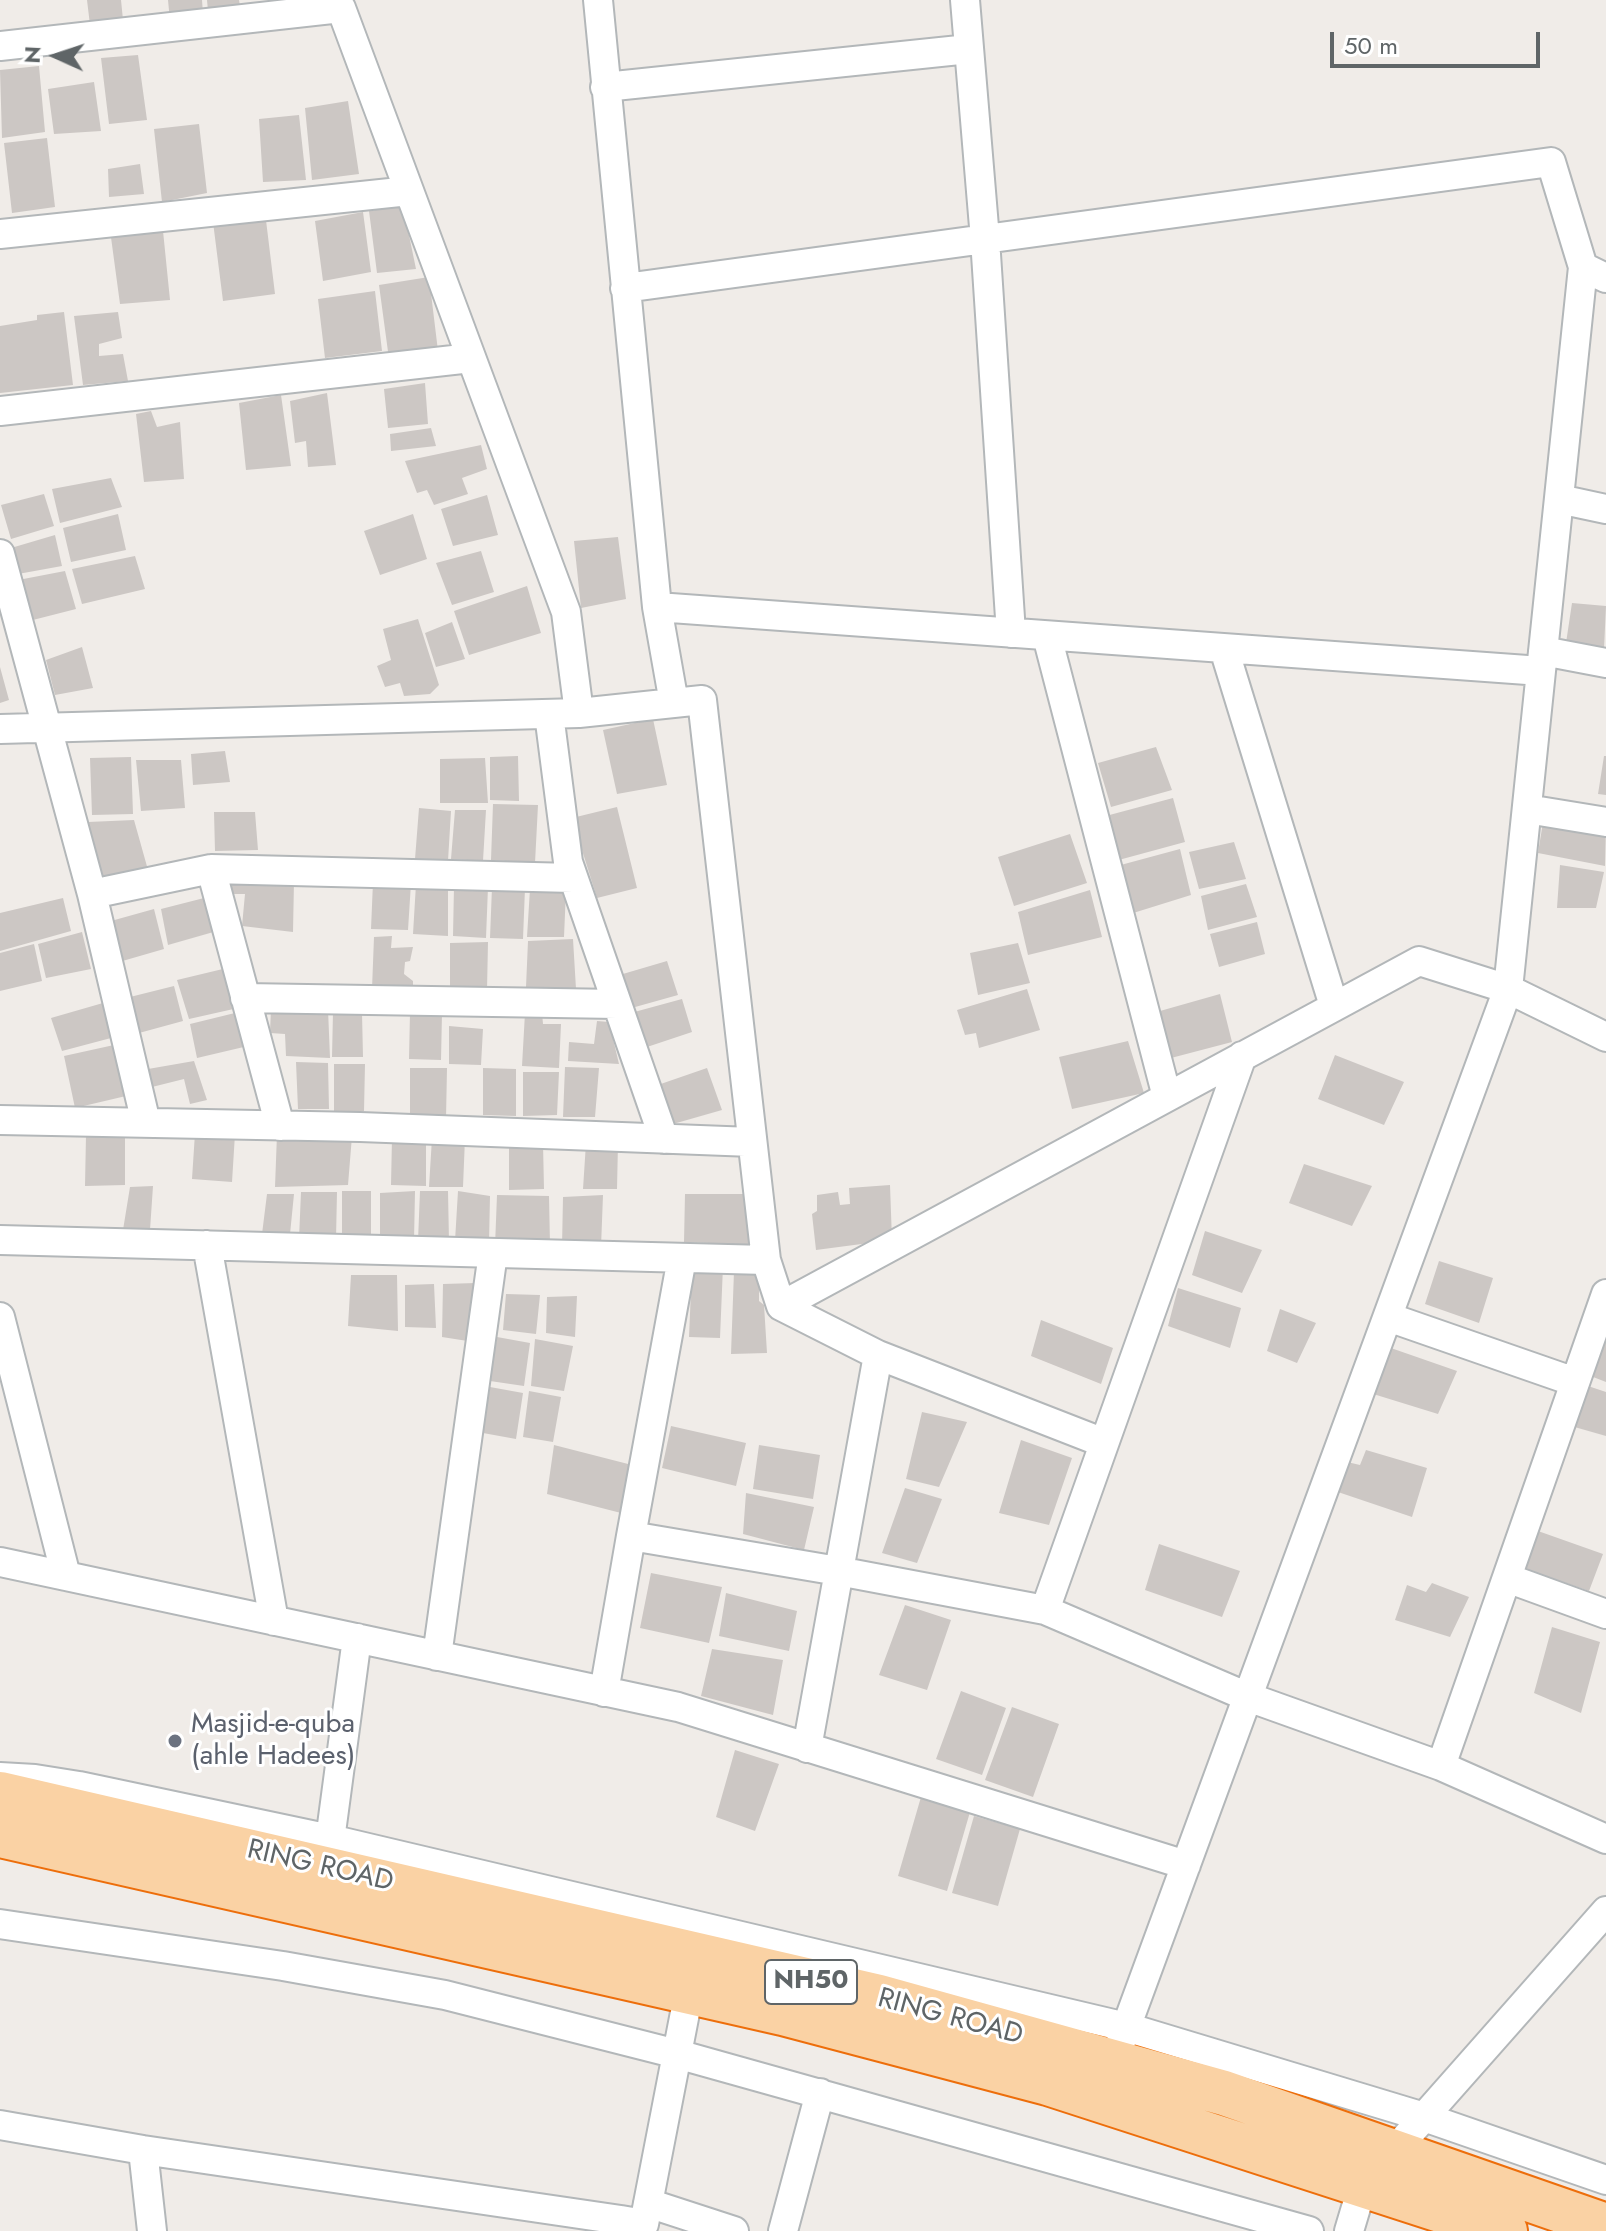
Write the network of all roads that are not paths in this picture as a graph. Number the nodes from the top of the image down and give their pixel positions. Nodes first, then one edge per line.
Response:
1 (598, 0) edge
2 (965, 0) edge
3 (326, 5) edge
4 (0, 46) edge
5 (969, 49) junction
6 (605, 87) junction
7 (409, 191) junction
8 (0, 234) edge
9 (985, 239) junction
10 (1594, 272) edge
11 (625, 288) junction
12 (471, 358) junction
13 (0, 411) edge
14 (1559, 499) junction
15 (1606, 509) edge
16 (0, 554) edge
17 (657, 607) junction
18 (1011, 633) junction
19 (1047, 636) junction
20 (1224, 649) junction
21 (1542, 661) junction
22 (1606, 663) edge
23 (674, 703) junction
24 (579, 713) junction
25 (549, 714) junction
26 (47, 727) junction
27 (0, 729) edge
28 (1527, 809) junction
29 (1606, 822) edge
30 (211, 869) junction
31 (573, 878) junction
32 (92, 894) junction
33 (1508, 989) junction
34 (245, 998) junction
35 (617, 1004) junction
36 (1334, 1006) junction
37 (1606, 1037) edge
38 (1242, 1056) junction
39 (1167, 1097) junction
40 (0, 1120) edge
41 (146, 1123) junction
42 (280, 1126) junction
43 (664, 1139) junction
44 (752, 1142) junction
45 (0, 1240) edge
46 (207, 1245) junction
47 (493, 1253) junction
48 (682, 1258) junction
49 (766, 1260) junction
50 (1606, 1294) edge
51 (781, 1306) junction
52 (0, 1317) edge
53 (1388, 1317) junction
54 (878, 1355) junction
55 (1575, 1382) junction
56 (1104, 1443) junction
57 (631, 1536) junction
58 (0, 1562) edge
59 (838, 1571) junction
60 (66, 1576) junction
61 (1507, 1578) junction
62 (1045, 1610) junction
63 (1606, 1614) edge
64 (274, 1621) junction
65 (357, 1638) junction
66 (437, 1656) junction
67 (604, 1692) junction
68 (1248, 1697) junction
69 (807, 1748) junction
70 (1441, 1766) junction
71 (0, 1777) edge
72 (0, 1794) edge
73 (0, 1835) edge
74 (1606, 1839) edge
75 (328, 1854) junction
76 (1186, 1865) junction
77 (1606, 1911) edge
78 (0, 1924) edge
79 (689, 1992) junction
80 (1120, 2045) junction
81 (677, 2054) junction
82 (820, 2093) junction
83 (1424, 2117) junction
84 (0, 2125) edge
85 (143, 2150) junction
86 (1393, 2152) junction
87 (1606, 2180) edge
88 (1363, 2184) junction
89 (648, 2203) junction
90 (620, 2226) edge
91 (1606, 2226) edge
92 (152, 2231) edge
93 (734, 2231) edge
94 (783, 2231) edge
95 (1309, 2231) edge
96 (1349, 2231) edge
97 (1505, 2231) edge

1 - 6 street
2 - 5 street
3 - 4 street
3 - 7 street
5 - 6 street
5 - 9 street
6 - 11 street
7 - 8 street
7 - 12 street
9 - 10 street
9 - 11 street
9 - 18 street
10 - 14 street
11 - 17 street
12 - 13 street
12 - 24 street
14 - 15 street
14 - 21 street
16 - 26 street
17 - 18 street
17 - 23 street
18 - 19 street
19 - 20 street
19 - 39 street
20 - 21 street
20 - 36 street
21 - 22 street
21 - 28 street
23 - 24 street
23 - 44 street
24 - 25 street
25 - 26 street
25 - 31 street
26 - 27 street
26 - 32 street
28 - 29 street
28 - 33 street
30 - 31 street
30 - 32 street
30 - 34 street
31 - 35 street
32 - 41 street
33 - 36 street
33 - 37 street
33 - 53 street
34 - 35 street
34 - 42 street
35 - 43 street
36 - 38 street
38 - 39 street
38 - 56 street
39 - 51 street
40 - 41 street
41 - 42 street
42 - 43 street
43 - 44 street
44 - 49 street
45 - 46 street
46 - 47 street
46 - 64 street
47 - 48 street
47 - 66 street
48 - 49 street
48 - 57 street
49 - 51 street
50 - 55 street
51 - 54 street
52 - 60 street
53 - 55 street
53 - 68 street
54 - 56 street
54 - 59 street
55 - 61 street
56 - 62 street
57 - 59 street
57 - 67 street
58 - 60 street
59 - 62 street
59 - 69 street
60 - 64 street
61 - 63 street
61 - 70 street
62 - 68 street
64 - 65 street
65 - 66 street
65 - 75 street
66 - 67 street
67 - 69 street
68 - 70 street
68 - 76 street
69 - 76 street
70 - 74 street
71 - 75 street
72 - 75 highway, RING ROAD / NH50
73 - 79 highway, RING ROAD / NH50
75 - 80 highway, RING ROAD / NH50
76 - 80 street
77 - 83 street
78 - 81 street
79 - 81 street
79 - 88 highway, RING ROAD / NH50
80 - 83 street
80 - 86 highway, RING ROAD / NH50
81 - 82 street
81 - 89 street
82 - 94 street
82 - 95 street
83 - 86 street
83 - 87 street
84 - 85 street
85 - 90 street
85 - 92 street
86 - 91 highway, RING ROAD / NH50
88 - 96 street
88 - 97 highway, RING ROAD / NH50
89 - 90 street
89 - 93 street

